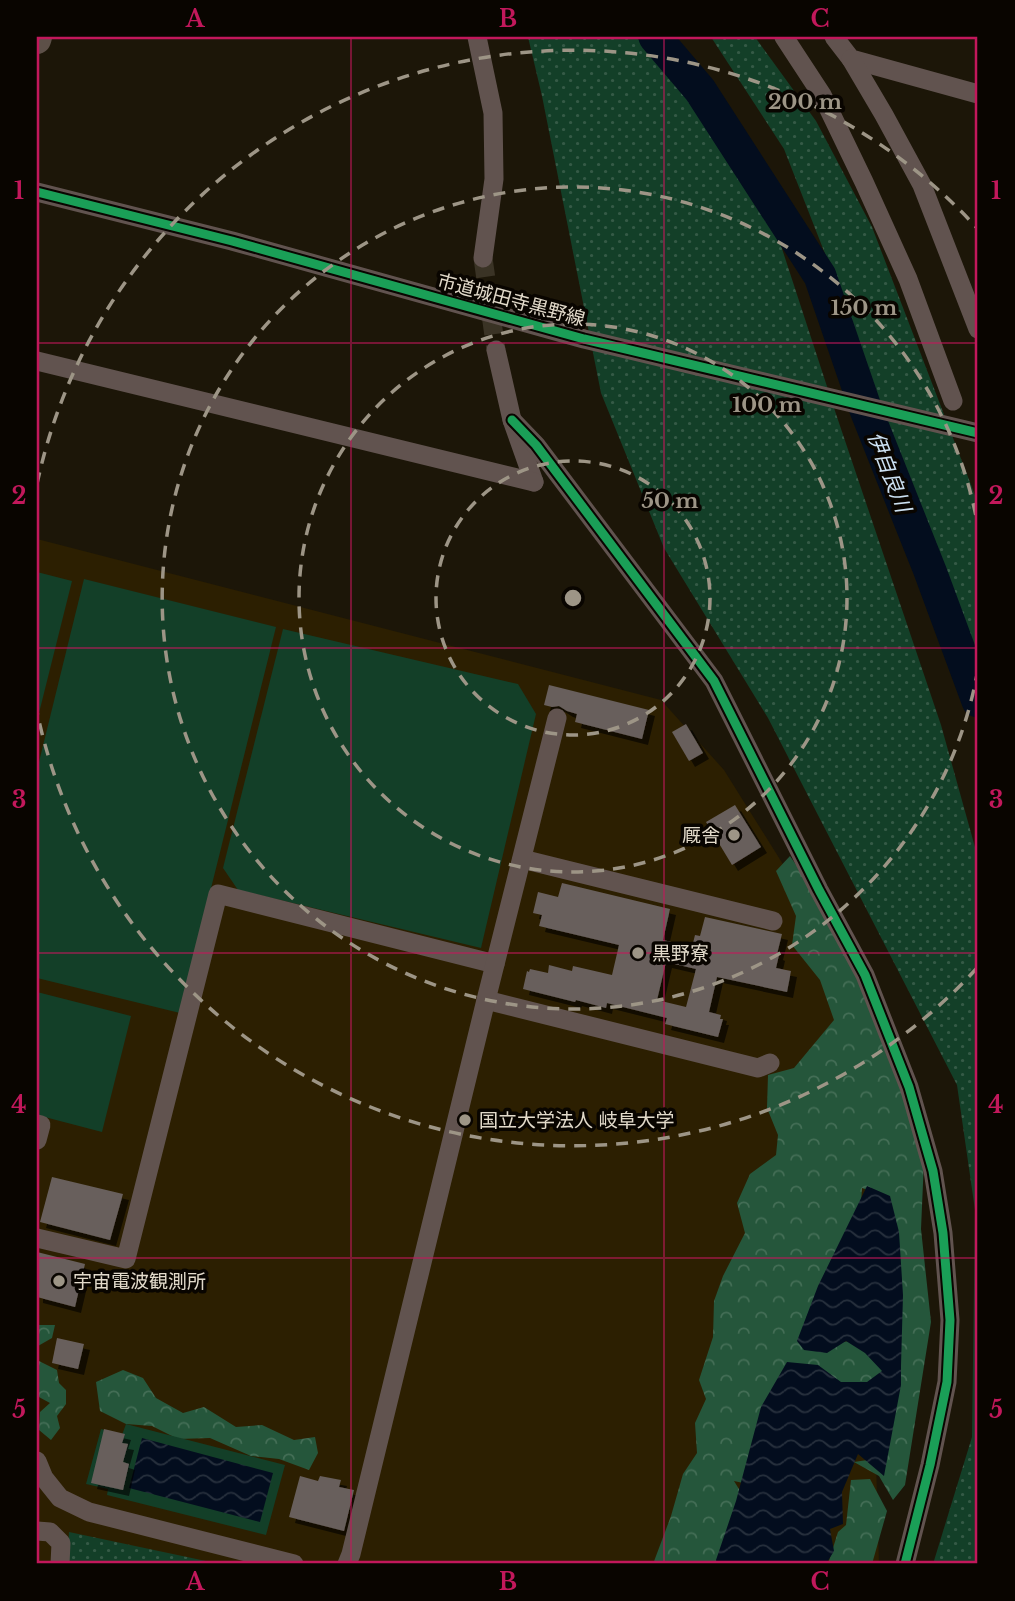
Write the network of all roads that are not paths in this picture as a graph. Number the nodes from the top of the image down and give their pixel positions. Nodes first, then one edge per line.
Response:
1 (477, 37) edge
2 (784, 37) edge
3 (834, 37) edge
4 (851, 59) junction
5 (978, 94) edge
6 (37, 192) edge
7 (483, 258) tunnel mouth
8 (978, 329) edge
9 (496, 350) tunnel mouth
10 (37, 362) edge
11 (953, 401) dead end
12 (512, 420) junction
13 (970, 430) edge
14 (557, 718) dead end
15 (522, 859) junction
16 (773, 921) dead end
17 (495, 964) junction
18 (486, 1000) junction
19 (770, 1063) dead end
20 (37, 1124) edge
21 (37, 1140) edge
22 (37, 1238) edge
23 (37, 1461) edge
24 (37, 1531) edge
25 (60, 1564) edge
26 (294, 1564) edge
27 (347, 1564) edge
28 (905, 1564) edge

1 - 7 street
2 - 11 street
3 - 4 street
4 - 5 street
4 - 8 street
6 - 13 street, 市道城田寺黒野線
9 - 12 street
10 - 12 street
12 - 28 street
14 - 15 street
15 - 16 street
15 - 17 street
17 - 18 street
17 - 22 street
18 - 19 street
18 - 27 street
20 - 21 street
23 - 26 street
24 - 25 street

